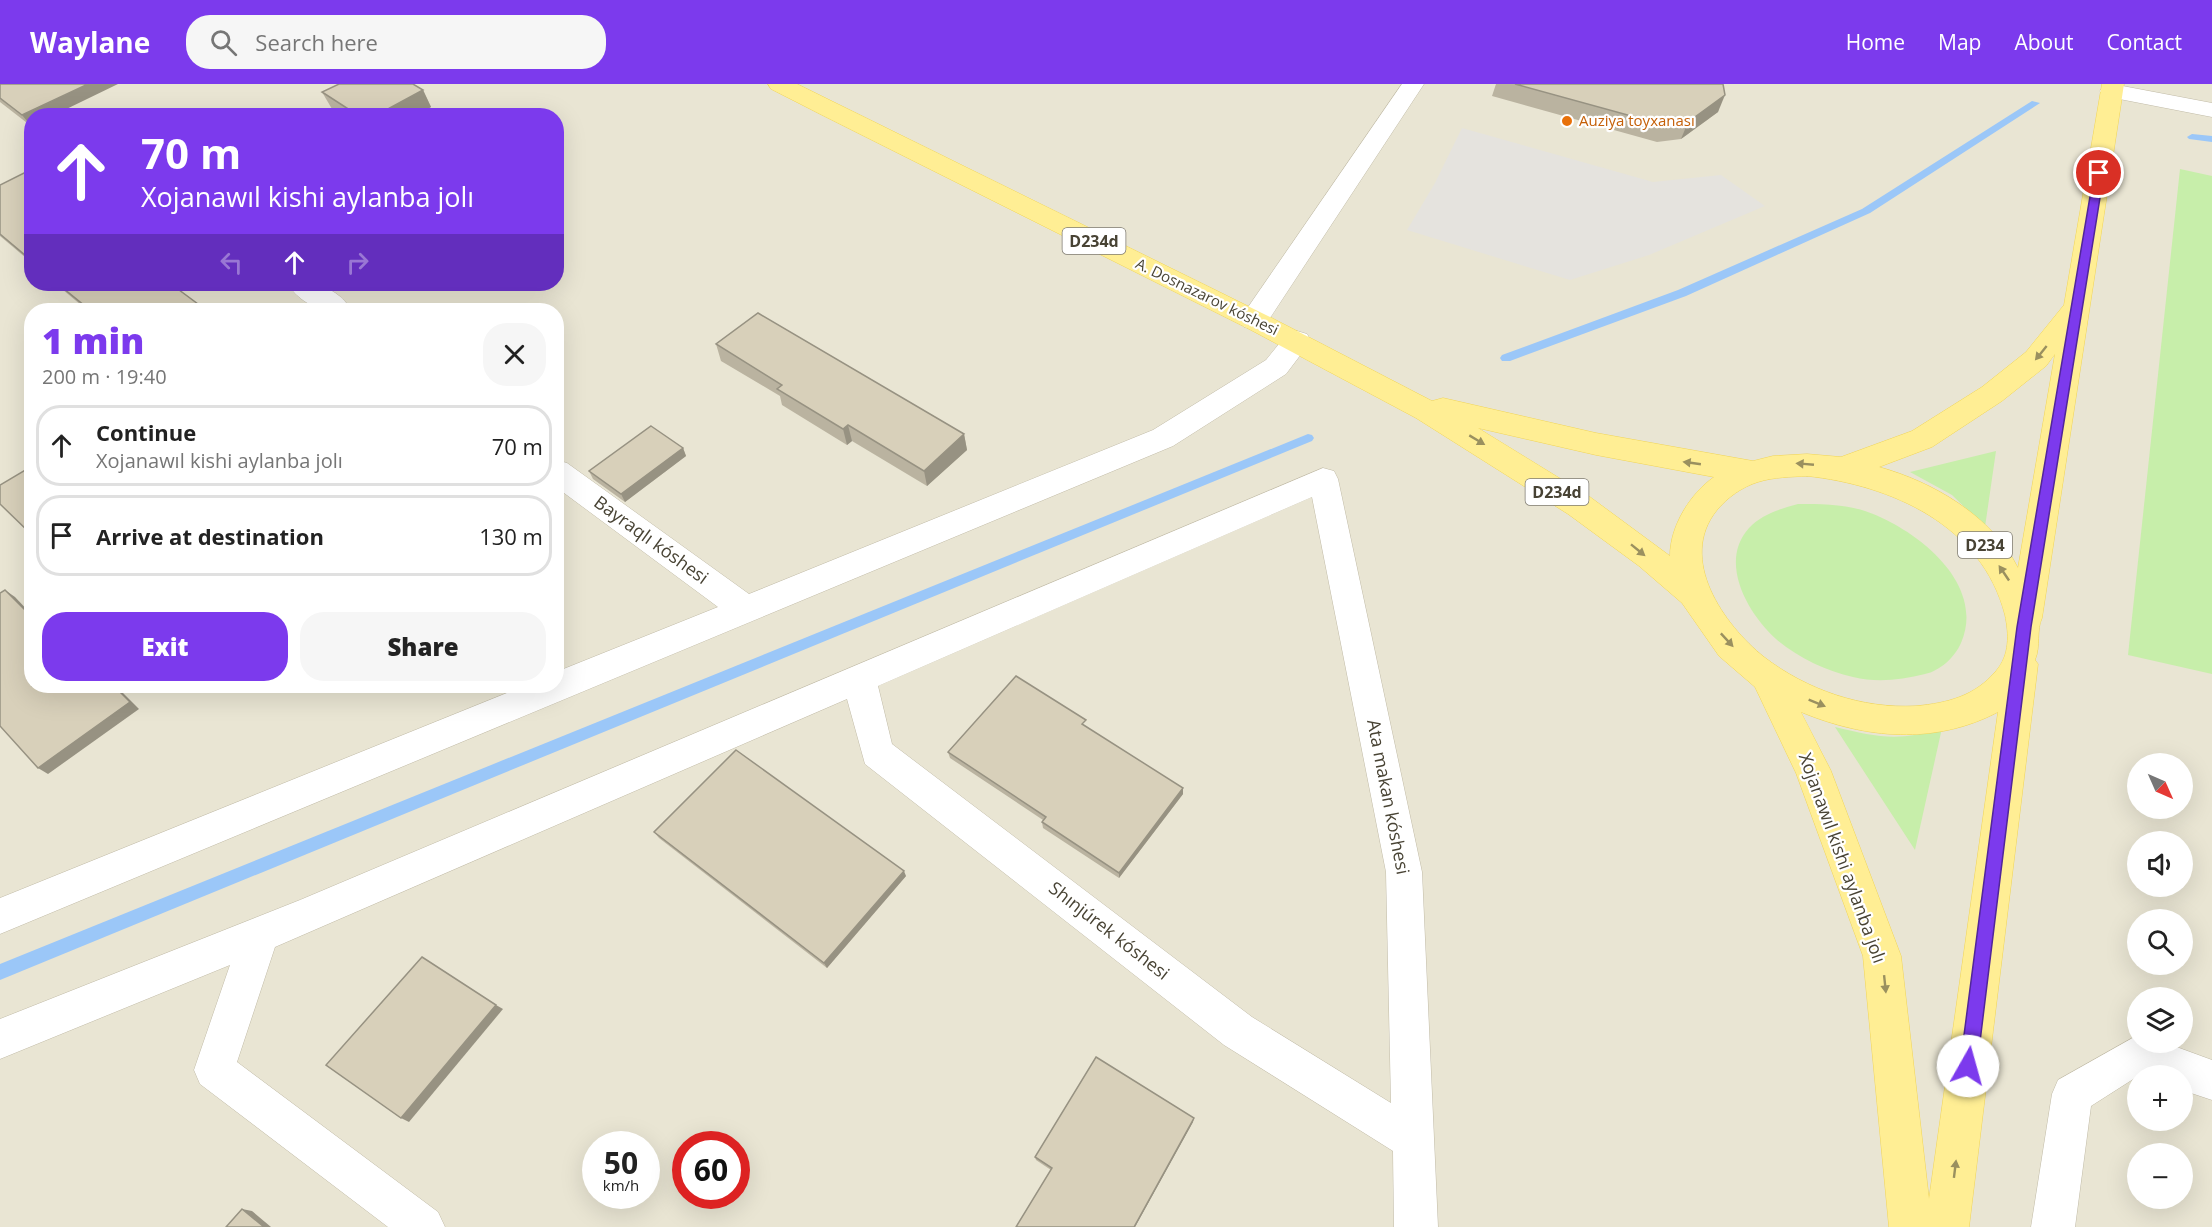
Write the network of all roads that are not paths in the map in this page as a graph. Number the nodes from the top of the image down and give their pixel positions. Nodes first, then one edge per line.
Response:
1 (779, 84) edge
2 (1413, 84) edge
3 (2112, 87) edge
4 (2212, 110) edge
5 (311, 291) edge
6 (328, 303) edge
7 (2077, 306) junction
8 (1254, 320) junction
9 (1297, 341) junction
10 (1409, 399) junction
11 (1846, 467) junction
12 (1750, 471) junction
13 (564, 477) edge
14 (1696, 597) junction
15 (745, 609) junction
16 (2023, 639) junction
17 (1766, 676) junction
18 (859, 678) junction
19 (564, 684) edge
20 (541, 693) edge
21 (0, 916) edge
22 (260, 934) junction
23 (0, 1039) edge
24 (2212, 1080) edge
25 (1413, 1140) junction
26 (423, 1227) edge
27 (1416, 1227) edge
28 (1911, 1227) edge
29 (1947, 1227) edge
30 (2053, 1227) edge

1 - 8 main road, A. Dosnazarov kóshesi / D234d
2 - 8 street
3 - 4 street
3 - 7 main road, D234
5 - 6 street
7 -> 11 main road, D234
7 - 16 main road, D234
8 - 9 main road, A. Dosnazarov kóshesi / D234d
9 - 10 main road, A. Dosnazarov kóshesi / D234d
9 - 15 street
12 -> 10 main road, D234d
10 -> 14 main road, D234d
11 -> 12 main road, D234
16 -> 11 main road, D234
12 - 14 main road, D234
13 - 15 street, Bayraqlı kóshesi
14 -> 17 main road
15 - 19 street
17 -> 16 main road, D234
29 -> 16 main road, D234
17 -> 28 main road, Xojanawıl kishi aylanba jolı
18 - 22 street
18 - 25 street, Shınjúrek kóshesi
18 - 25 street, Ata makan kóshesi
20 - 21 street
22 - 23 street
22 - 26 street
24 - 30 street
25 - 27 street, Ata makan kóshesi

